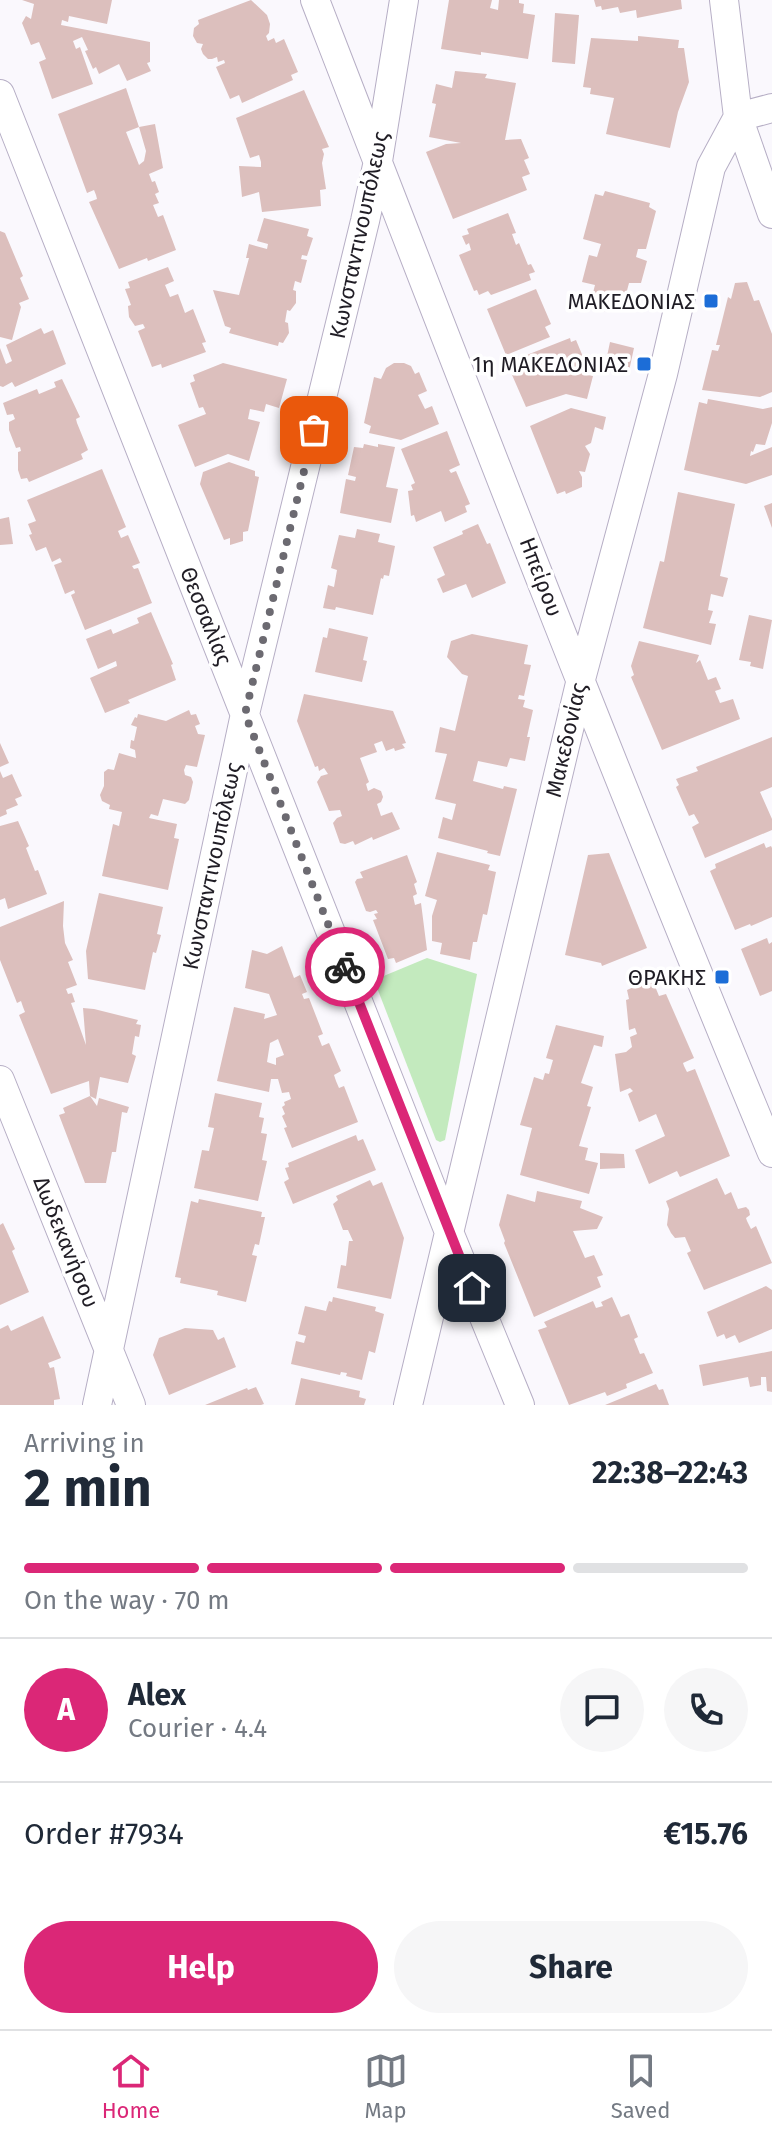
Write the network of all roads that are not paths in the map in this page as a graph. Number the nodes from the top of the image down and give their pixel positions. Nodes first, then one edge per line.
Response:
1 (315, 0) edge
2 (404, 0) edge
3 (724, 0) edge
4 (0, 94) edge
5 (772, 108) edge
6 (738, 117) junction
7 (378, 161) junction
8 (772, 214) edge
9 (581, 679) junction
10 (245, 714) junction
11 (0, 1080) edge
12 (772, 1153) edge
13 (449, 1232) junction
14 (110, 1350) junction
15 (97, 1405) edge
16 (131, 1405) edge
17 (408, 1405) edge
18 (520, 1405) edge

1 - 7 street, Ηπείρου
2 - 7 street, Κωνσταντινουπόλεως
3 - 6 street
4 - 10 street, Θεσσαλίας
5 - 6 street
6 - 8 street
6 - 9 street, Μακεδονίας
7 - 9 street, Ηπείρου
7 - 10 street, Κωνσταντινουπόλεως
9 - 12 street, Ηπείρου
9 - 13 street, Μακεδονίας
10 - 13 street, Θεσσαλίας
10 - 14 street, Κωνσταντινουπόλεως
11 - 14 street, Δωδεκανήσου
13 - 17 street, Μακεδονίας
13 - 18 street, Θεσσαλίας
14 - 15 street, Κωνσταντινουπόλεως
14 - 16 street, Δωδεκανήσου

